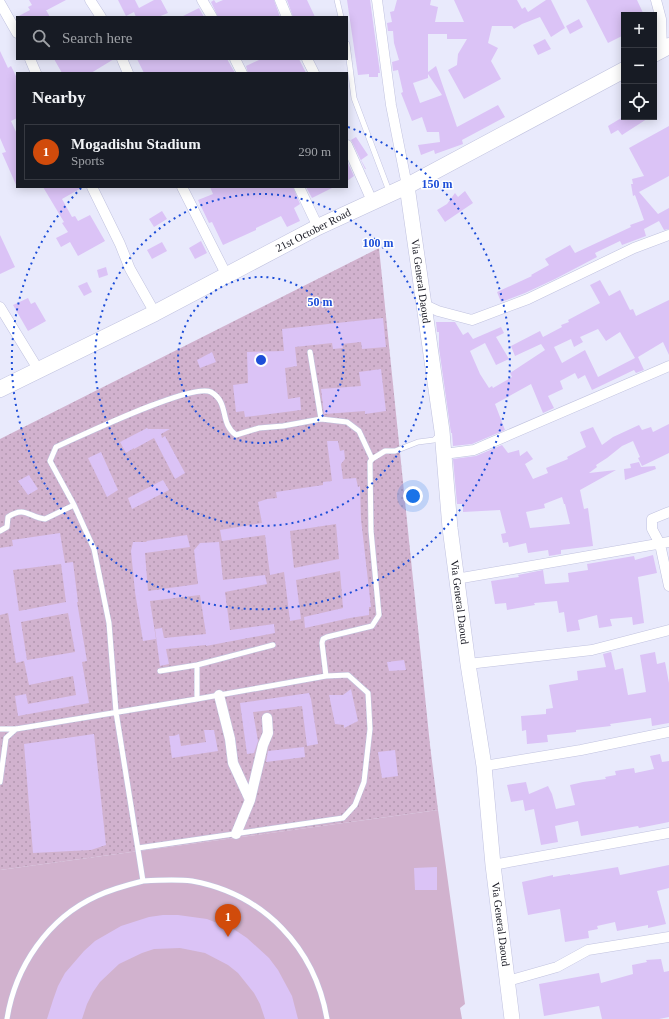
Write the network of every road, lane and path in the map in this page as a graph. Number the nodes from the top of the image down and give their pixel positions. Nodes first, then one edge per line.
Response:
1 (90, 0) edge
2 (202, 0) edge
3 (280, 0) edge
4 (337, 0) edge
5 (377, 0) edge
6 (656, 0) edge
7 (0, 4) edge
8 (100, 16) edge
9 (211, 16) edge
10 (287, 16) edge
11 (341, 16) edge
12 (16, 31) edge
13 (662, 50) edge
14 (348, 52) edge
15 (30, 60) edge
16 (122, 60) edge
17 (236, 60) edge
18 (308, 60) edge
19 (36, 72) edge
20 (128, 72) edge
21 (242, 72) edge
22 (314, 72) edge
23 (621, 72) edge
24 (348, 147) edge
25 (407, 186) junction
26 (92, 188) edge
27 (183, 188) edge
28 (299, 188) edge
29 (390, 194) junction
30 (372, 201) junction
31 (318, 227) junction
32 (669, 235) edge
33 (226, 274) junction
34 (425, 305) junction
35 (0, 307) edge
36 (155, 313) junction
37 (310, 352) dead end
38 (669, 366) edge
39 (38, 369) junction
40 (1, 386) edge
41 (321, 419) junction
42 (442, 431) junction
43 (444, 454) junction
44 (372, 459) junction
45 (74, 505) junction
46 (669, 512) edge
47 (0, 531) edge
48 (664, 543) edge
49 (456, 579) junction
50 (669, 586) edge
51 (669, 630) edge
52 (272, 645) dead end
53 (468, 664) junction
54 (197, 665) junction
55 (160, 671) dead end
56 (326, 676) junction
57 (219, 695) junction
58 (197, 699) junction
59 (116, 712) junction
60 (267, 718) dead end
61 (0, 729) edge
62 (16, 729) junction
63 (669, 732) edge
64 (484, 766) junction
65 (0, 782) edge
66 (250, 800) junction
67 (669, 833) edge
68 (236, 834) junction
69 (138, 848) junction
70 (493, 865) junction
71 (143, 881) junction
72 (669, 937) edge
73 (508, 981) junction
74 (7, 1019) edge
75 (327, 1019) edge
76 (512, 1019) edge

1 - 8 street
2 - 9 street
3 - 10 street
4 - 11 lane
5 - 25 street
6 - 13 street
7 - 12 street
14 - 29 lane
15 - 19 street
16 - 20 street
17 - 21 street
18 - 22 street
23 - 25 main road, 21st October Road
24 - 30 street
25 - 29 main road, 21st October Road
25 - 34 main road, Via General Daoud
26 - 36 street
27 - 33 street
28 - 31 street
29 - 30 main road, 21st October Road
30 - 31 main road, 21st October Road
31 - 33 main road, 21st October Road
32 - 34 street
33 - 36 main road, 21st October Road
34 - 42 main road, Via General Daoud
35 - 39 street
36 - 39 main road, 21st October Road
37 - 41 lane
38 - 43 street
39 - 40 main road, 21st October Road
41 - 44 lane
41 - 45 lane
42 - 43 main road, Via General Daoud
42 - 44 lane
43 - 49 main road, Via General Daoud
44 - 56 lane
45 - 47 lane
45 - 59 lane
46 - 48 street
48 - 49 street
48 - 50 street
49 - 53 main road, Via General Daoud
51 - 53 street
52 - 54 lane
53 - 64 main road, Via General Daoud
54 - 55 lane
54 - 58 lane
56 - 57 lane
56 - 68 lane
57 - 58 lane
57 - 66 street
58 - 59 lane
59 - 62 lane
59 - 69 lane
60 - 66 street
61 - 62 lane
62 - 65 lane
63 - 64 street
64 - 70 main road, Via General Daoud
66 - 68 street
67 - 70 street
68 - 69 lane
69 - 71 lane
70 - 73 main road, Via General Daoud
71 - 74 lane
71 - 75 lane
72 - 73 street
73 - 76 main road, Via General Daoud

